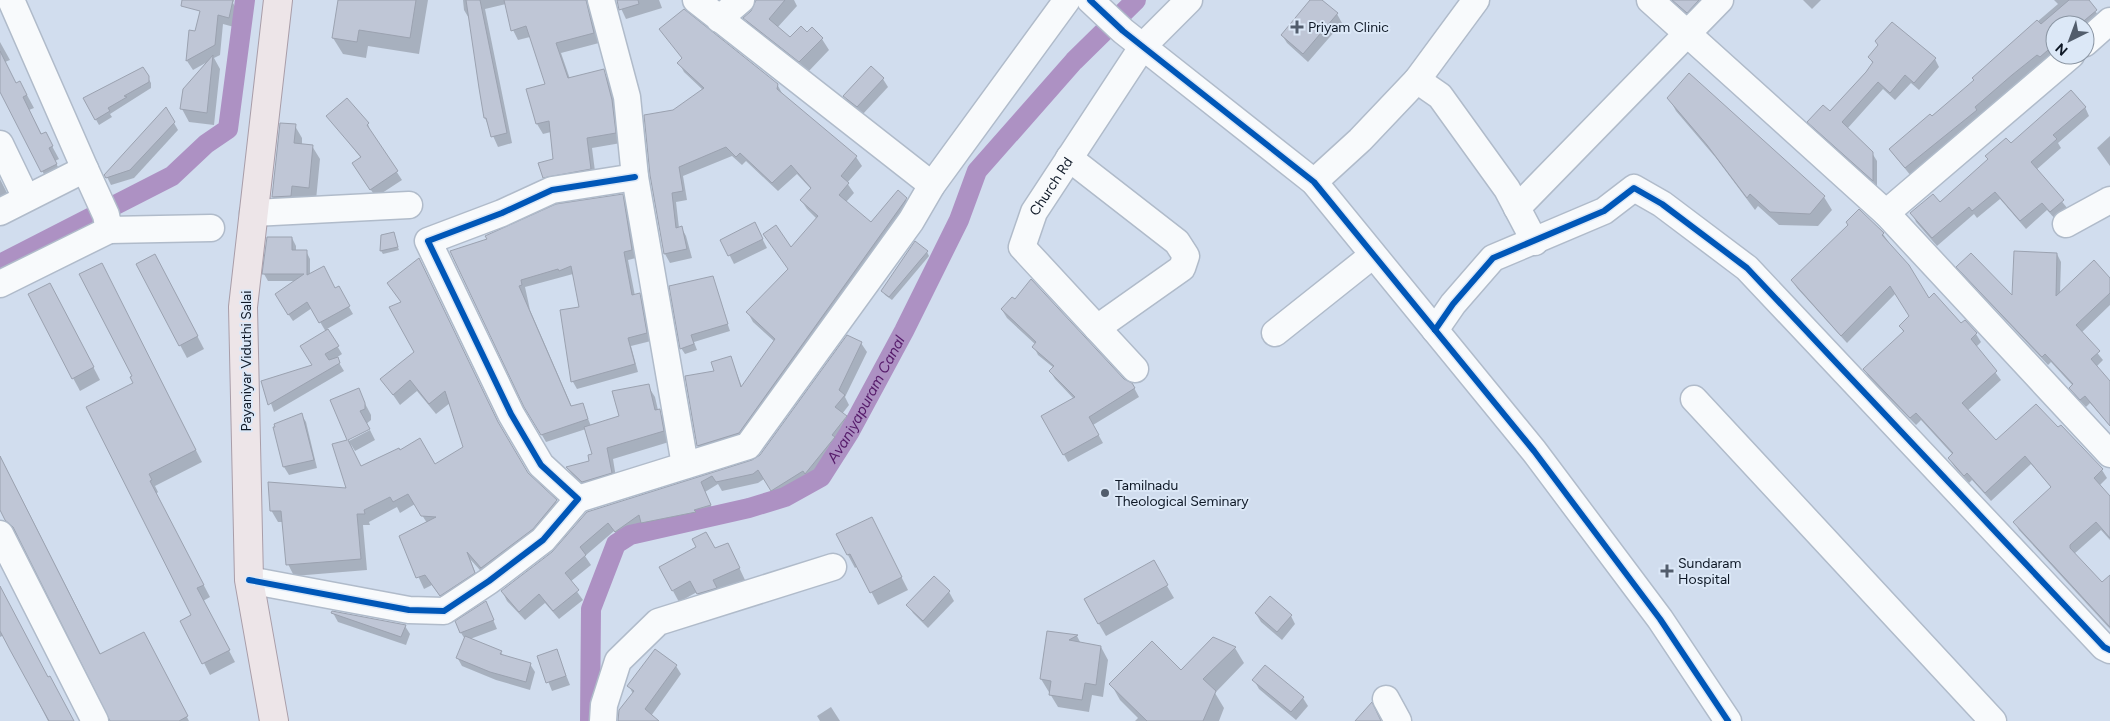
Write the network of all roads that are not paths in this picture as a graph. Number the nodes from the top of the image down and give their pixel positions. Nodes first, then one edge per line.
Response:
1 (11, 0) edge
2 (278, 0) edge
3 (601, 0) edge
4 (696, 0) edge
5 (741, 0) edge
6 (1067, 0) edge
7 (1189, 0) edge
8 (1476, 0) edge
9 (1650, 0) edge
10 (1720, 0) edge
11 (1107, 16) edge
12 (719, 19) junction
13 (2110, 21) edge
14 (1689, 34) junction
15 (2095, 34) edge
16 (1143, 46) junction
17 (2059, 65) edge
18 (1417, 80) junction
19 (0, 144) edge
20 (1069, 158) junction
21 (89, 177) junction
22 (635, 177) junction
23 (1314, 182) junction
24 (932, 185) junction
25 (26, 198) junction
26 (2110, 200) edge
27 (409, 205) dead end
28 (1517, 208) junction
29 (0, 212) edge
30 (253, 213) junction
31 (1886, 213) junction
32 (107, 223) junction
33 (2066, 224) dead end
34 (211, 228) dead end
35 (1535, 242) junction
36 (1373, 255) junction
37 (0, 284) edge
38 (1097, 328) junction
39 (1435, 330) junction
40 (1275, 333) dead end
41 (1135, 369) dead end
42 (1694, 399) dead end
43 (2110, 454) edge
44 (685, 465) junction
45 (578, 500) junction
46 (0, 534) edge
47 (833, 567) dead end
48 (249, 580) junction
49 (2110, 650) edge
50 (95, 721) edge
51 (274, 721) edge
52 (603, 721) edge
53 (1728, 721) edge
54 (1993, 721) edge

1 - 21 street
2 - 30 main road, Payaniyar Viduthi Salai
3 - 22 street
4 - 12 street
5 - 12 street
6 - 24 street
7 - 16 street, Church Rd
8 - 18 street
9 - 14 street
10 - 14 street
11 - 16 street
12 - 24 street
13 - 15 street
14 - 28 street
14 - 31 street
16 - 20 street, Church Rd
16 - 23 street
17 - 31 street
18 - 23 street
18 - 28 street
19 - 25 street
20 - 38 street, Church Rd
20 - 38 street
21 - 25 street
21 - 32 street
22 - 44 street
22 - 45 street
23 - 36 street
24 - 44 street
25 - 29 street
26 - 33 street
27 - 30 street
28 - 35 street
30 - 48 main road, Payaniyar Viduthi Salai
31 - 43 street
32 - 34 street
32 - 37 street
35 - 39 street
35 - 49 street
36 - 39 street
36 - 40 street
38 - 41 street, Church Rd
39 - 53 street
42 - 54 street
44 - 45 street
45 - 48 street
46 - 50 street
47 - 52 street
48 - 51 main road, Payaniyar Viduthi Salai

